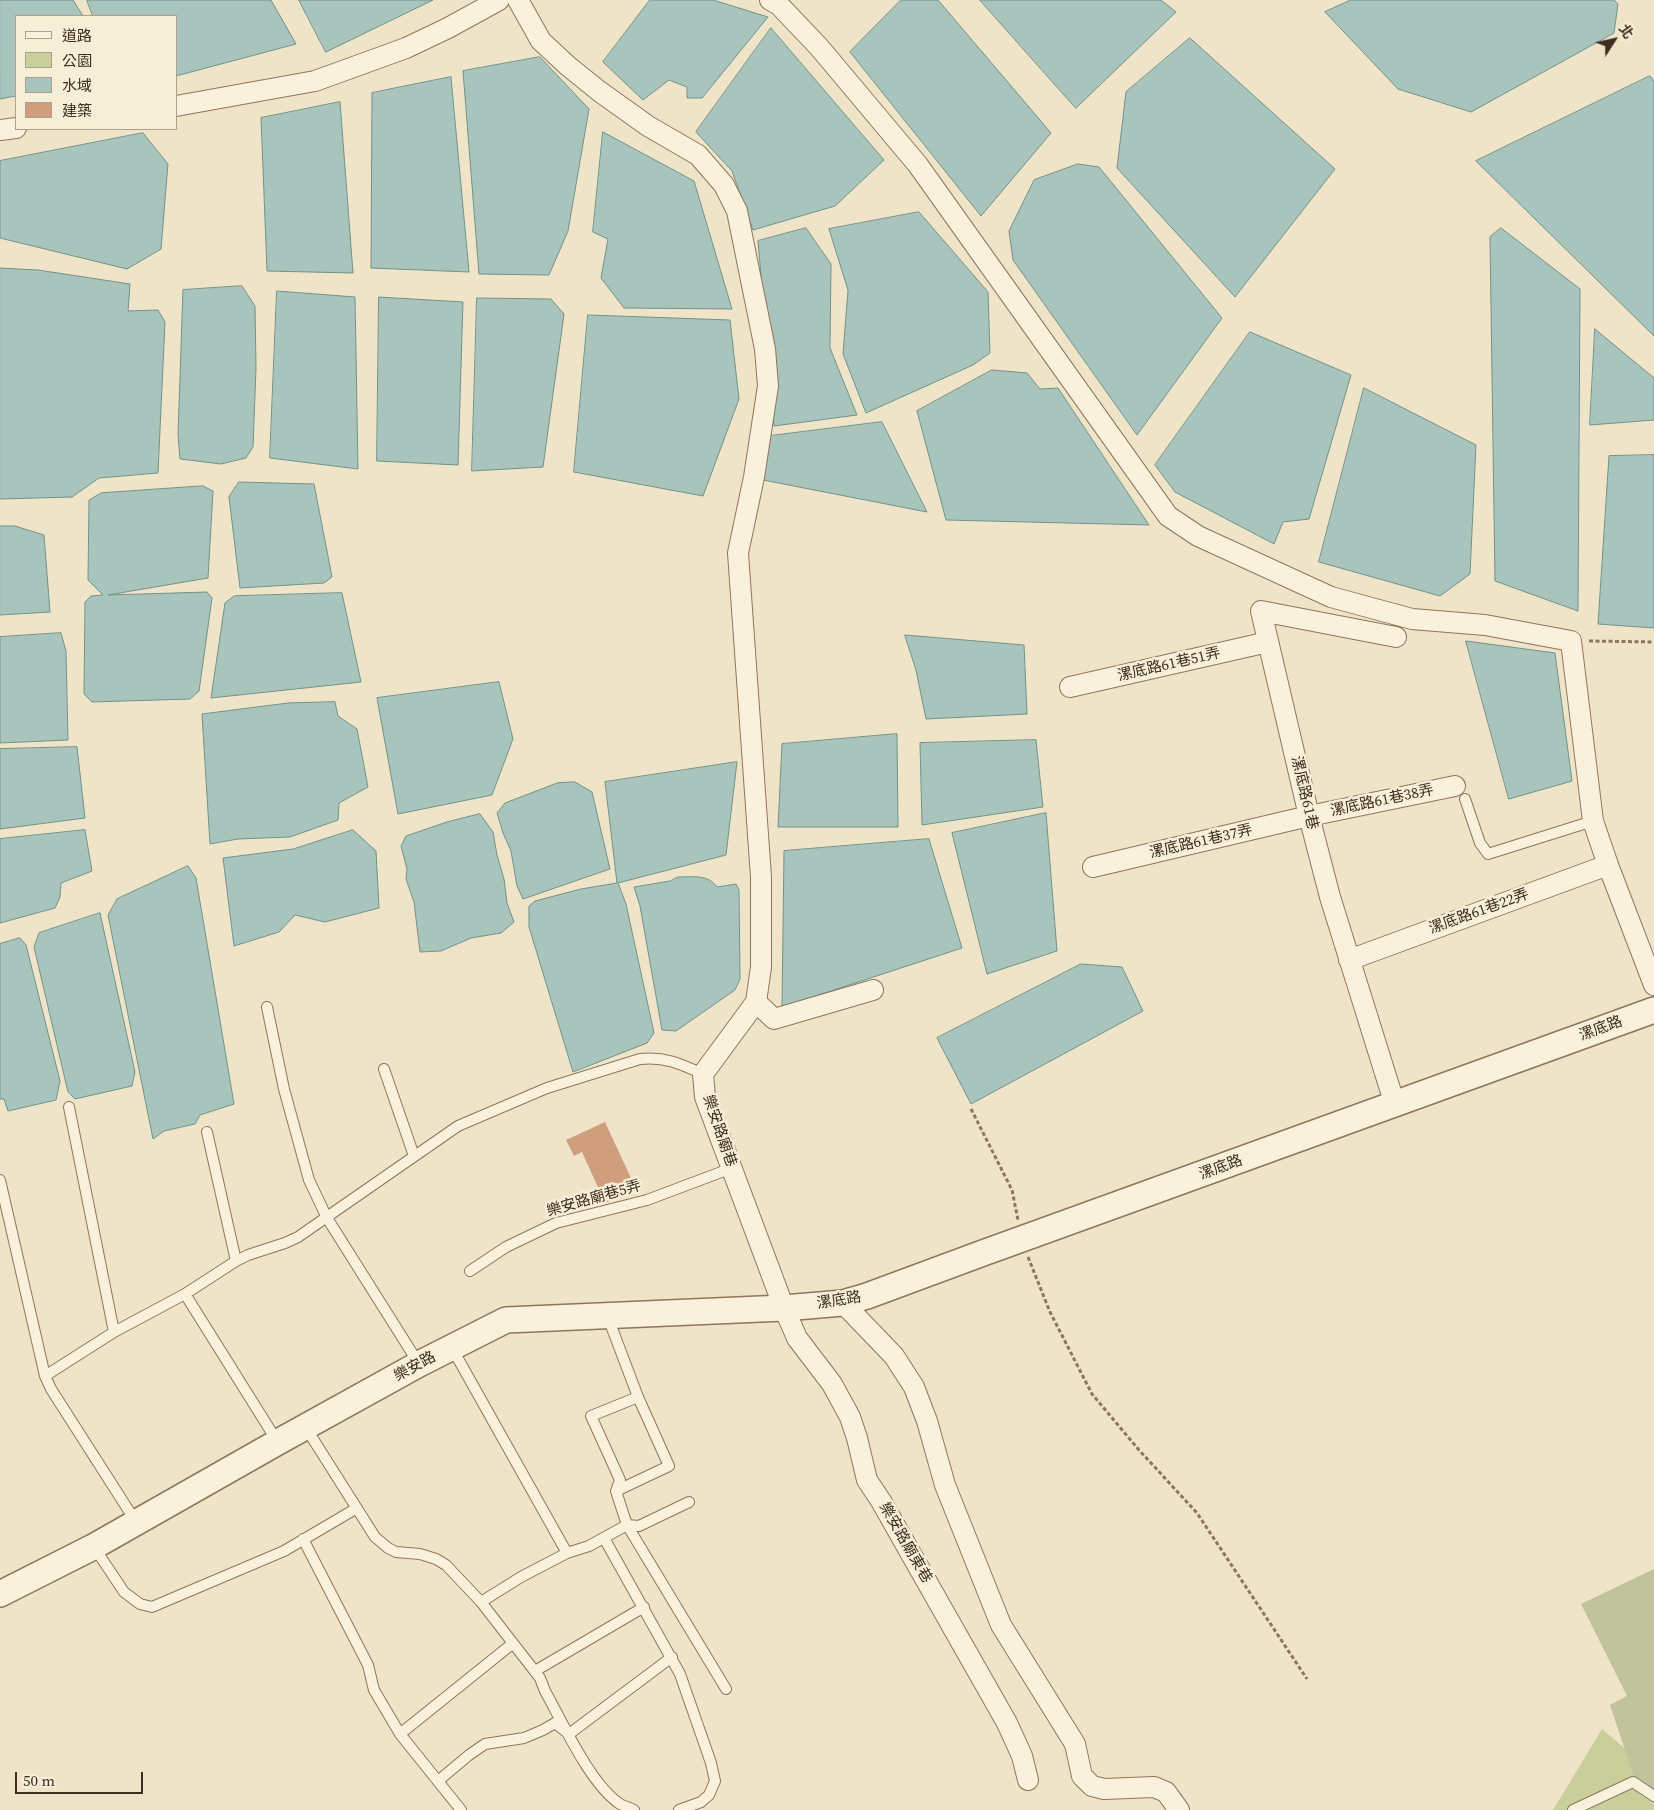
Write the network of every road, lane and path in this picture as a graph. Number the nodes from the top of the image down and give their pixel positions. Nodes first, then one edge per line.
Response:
1 (499, 0) edge
2 (518, 0) edge
3 (770, 0) edge
4 (178, 106) edge
5 (15, 128) edge
6 (0, 130) edge
7 (1396, 637) dead end
8 (1570, 641) junction
9 (1268, 642) junction
10 (1654, 642) edge
11 (1070, 687) dead end
12 (1460, 792) joint
13 (1309, 816) junction
14 (1594, 820) junction
15 (1608, 865) junction
16 (1094, 867) dead end
17 (1349, 960) junction
18 (1654, 985) edge
19 (873, 990) dead end
20 (756, 1002) junction
21 (267, 1007) dead end
22 (1654, 1010) edge
23 (384, 1069) dead end
24 (703, 1074) junction
25 (1395, 1105) junction
26 (69, 1107) dead end
27 (971, 1109) dead end
28 (207, 1132) dead end
29 (414, 1156) junction
30 (732, 1168) junction
31 (0, 1180) edge
32 (327, 1218) junction
33 (1022, 1240) junction
34 (236, 1261) junction
35 (470, 1271) dead end
36 (185, 1294) junction
37 (843, 1303) junction
38 (784, 1308) junction
39 (607, 1314) junction
40 (114, 1332) junction
41 (452, 1347) junction
42 (420, 1364) junction
43 (45, 1376) junction
44 (638, 1397) junction
45 (306, 1428) junction
46 (278, 1442) junction
47 (616, 1491) junction
48 (690, 1502) dead end
49 (357, 1508) junction
50 (136, 1522) junction
51 (627, 1525) junction
52 (604, 1538) junction
53 (303, 1539) junction
54 (88, 1549) junction
55 (567, 1553) junction
56 (0, 1594) edge
57 (481, 1602) junction
58 (644, 1608) junction
59 (512, 1644) junction
60 (672, 1657) junction
61 (535, 1671) junction
62 (1307, 1679) dead end
63 (726, 1689) dead end
64 (400, 1734) junction
65 (568, 1734) junction
66 (1028, 1780) dead end
67 (438, 1781) junction
68 (1654, 1796) edge
69 (461, 1810) edge
70 (634, 1810) edge
71 (679, 1810) edge
72 (1179, 1810) edge
73 (1573, 1810) edge

1 - 4 street
2 - 20 street
3 - 8 street
5 - 6 street
7 - 9 street, 漯底路61巷
8 - 10 path
8 - 14 street
9 - 11 street, 漯底路61巷51弄
9 - 13 street, 漯底路61巷
12 - 13 street, 漯底路61巷38弄
12 - 14 lane
13 - 16 street, 漯底路61巷37弄
13 - 17 street, 漯底路61巷
14 - 15 street
15 - 17 street, 漯底路61巷22弄
15 - 18 street
17 - 25 street, 漯底路61巷
19 - 20 street
20 - 24 street, 樂安路廟巷
21 - 32 lane
22 - 25 street, 漯底路
23 - 29 lane
24 - 29 lane
24 - 30 street, 樂安路廟巷
25 - 33 street, 漯底路
26 - 40 lane
27 - 33 path
28 - 34 lane
29 - 32 lane
30 - 35 lane, 樂安路廟巷5弄
30 - 38 street, 樂安路廟巷
31 - 43 lane
32 - 34 lane
32 - 42 lane
33 - 37 street, 漯底路
33 - 62 path
34 - 36 lane
36 - 40 lane
36 - 46 lane
37 - 38 street, 漯底路
37 - 72 street
38 - 39 street, 樂安路
38 - 66 street, 樂安路廟東巷
39 - 41 street, 樂安路
39 - 44 lane
40 - 43 lane
41 - 42 street, 樂安路
41 - 55 lane
42 - 45 street, 樂安路
43 - 50 lane
44 - 47 lane
44 - 47 lane
45 - 46 street, 樂安路
45 - 49 lane
46 - 50 street, 樂安路
47 - 51 lane
48 - 51 lane
49 - 53 lane
49 - 57 lane
50 - 54 street, 樂安路
51 - 52 lane
51 - 63 lane
52 - 55 lane
52 - 58 lane
53 - 54 lane
53 - 64 lane
54 - 56 street, 樂安路
55 - 57 lane
57 - 59 lane
58 - 60 lane
58 - 61 lane
59 - 61 lane
59 - 64 lane
60 - 65 lane
60 - 71 lane
61 - 65 lane
64 - 67 lane
65 - 67 lane
65 - 70 lane
67 - 69 lane
68 - 73 lane

